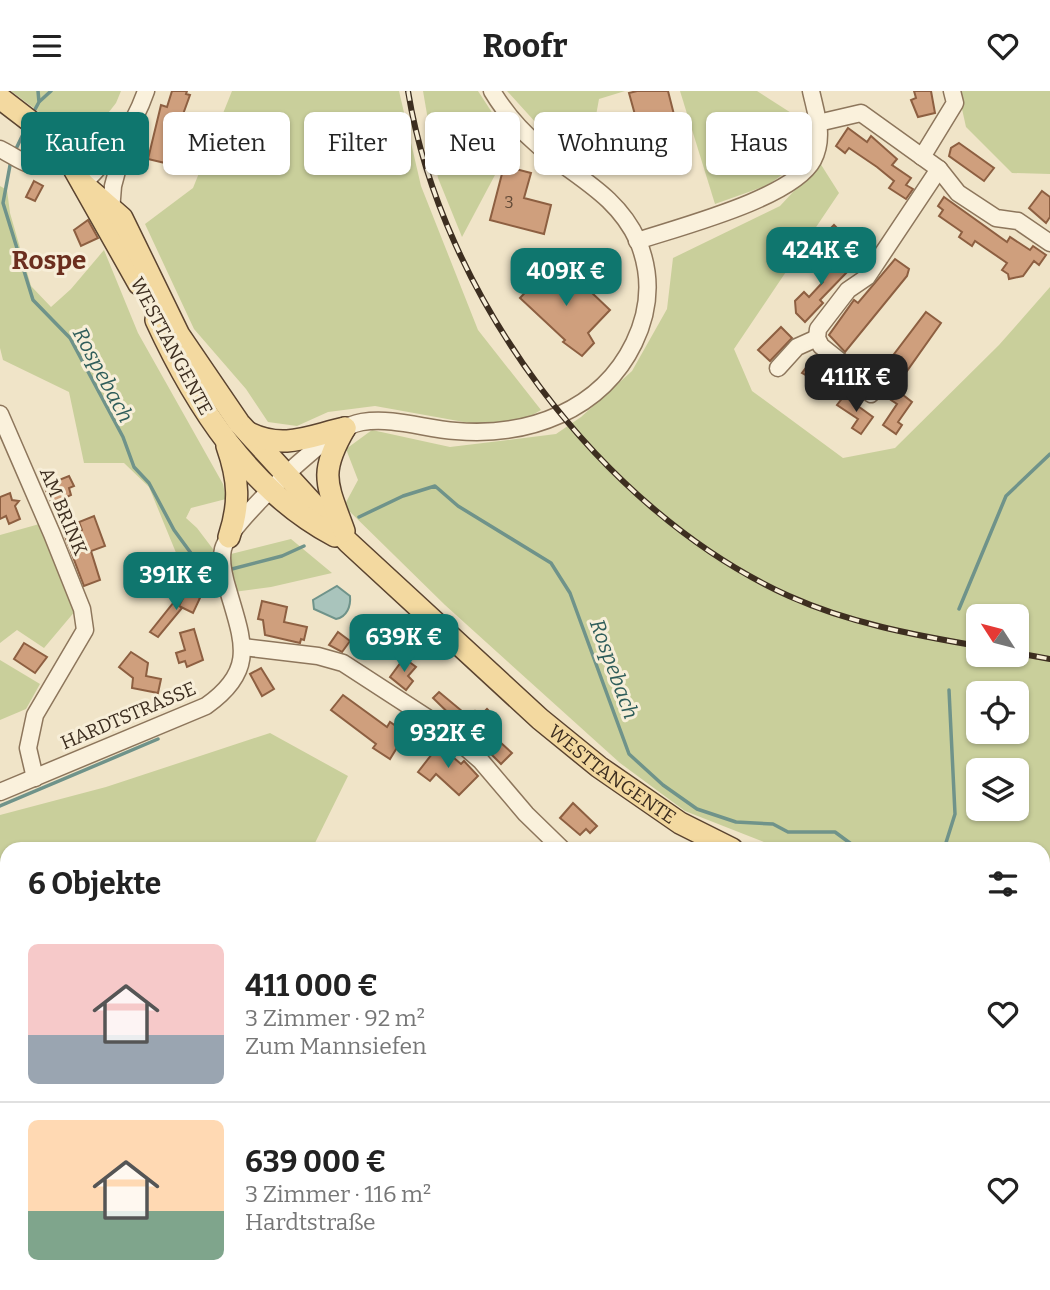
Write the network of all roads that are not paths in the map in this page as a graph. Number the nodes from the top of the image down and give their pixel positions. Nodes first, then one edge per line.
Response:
1 (146, 91) edge
2 (492, 91) edge
3 (811, 91) edge
4 (952, 91) edge
5 (0, 98) edge
6 (137, 112) edge
7 (818, 123) junction
8 (2, 150) edge
9 (922, 157) junction
10 (21, 161) edge
11 (939, 169) junction
12 (92, 175) edge
13 (116, 175) edge
14 (83, 184) junction
15 (111, 211) junction
16 (638, 241) junction
17 (1050, 243) edge
18 (817, 338) junction
19 (778, 368) dead end
20 (871, 394) dead end
21 (0, 414) edge
22 (345, 428) junction
23 (248, 432) junction
24 (224, 438) junction
25 (287, 475) junction
26 (272, 491) junction
27 (229, 537) junction
28 (348, 542) junction
29 (243, 647) junction
30 (34, 778) junction
31 (0, 792) edge
32 (555, 842) edge
33 (718, 842) edge

1 - 6 street
2 - 16 street
3 - 7 street
4 - 9 street
5 - 14 main road, WESTTANGENTE
7 - 9 street
7 - 16 street
8 - 10 street
9 - 11 street
11 - 17 street
11 - 18 street
12 - 14 street
13 - 15 street
14 - 15 main road, WESTTANGENTE
14 - 24 main road, WESTTANGENTE
15 - 23 main road, WESTTANGENTE
16 - 22 street
18 - 19 street
18 - 20 street
21 - 30 street, AM BRINK
22 - 23 main road
22 - 25 street
22 - 28 main road
23 - 25 main road, WESTTANGENTE
24 - 26 main road, WESTTANGENTE
24 - 27 main road
25 - 26 street
25 - 28 main road, WESTTANGENTE
26 - 27 street
26 - 28 main road, WESTTANGENTE
27 - 29 street
28 - 33 main road, WESTTANGENTE
29 - 30 street, HARDTSTRASSE
29 - 32 street
30 - 31 street, HARDTSTRASSE

